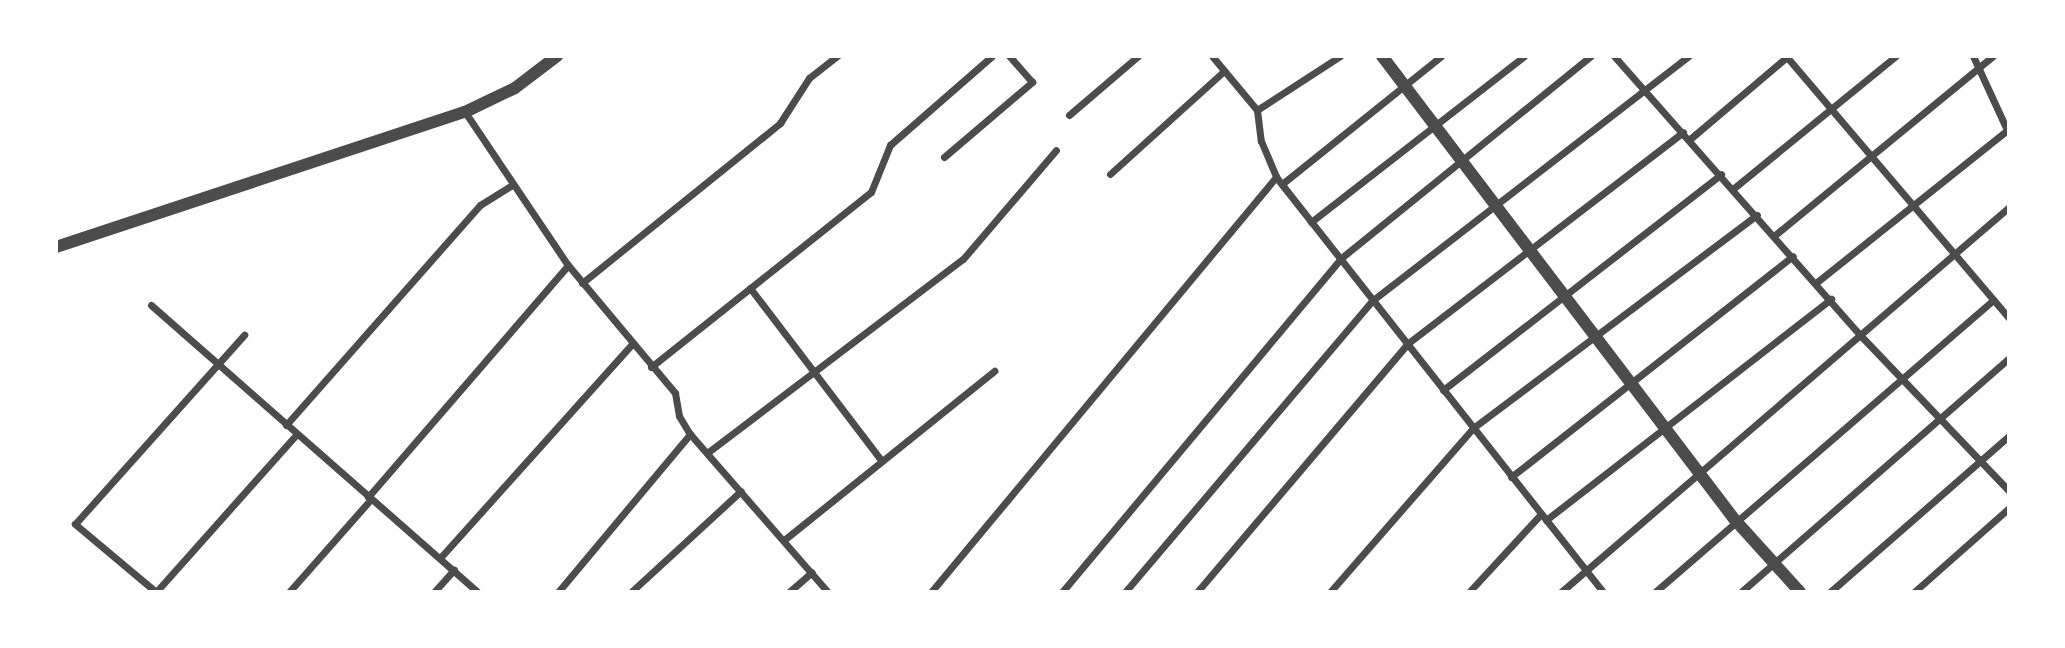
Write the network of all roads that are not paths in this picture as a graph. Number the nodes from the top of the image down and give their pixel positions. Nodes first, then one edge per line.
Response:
1 (557, 56) edge
2 (837, 56) edge
3 (992, 56) edge
4 (1009, 56) edge
5 (1138, 56) edge
6 (1212, 56) edge
7 (1340, 56) edge
8 (1382, 56) edge
9 (1441, 56) edge
10 (1524, 56) edge
11 (1591, 56) edge
12 (1614, 56) edge
13 (1689, 56) edge
14 (1787, 56) edge
15 (1896, 56) edge
16 (1973, 56) edge
17 (1993, 56) edge
18 (1980, 69) junction
19 (1224, 71) junction
20 (1404, 85) junction
21 (1646, 91) junction
22 (1830, 109) junction
23 (1256, 110) junction
24 (466, 112) junction
25 (1069, 115) dead end
26 (1433, 123) junction
27 (2009, 131) edge
28 (1683, 132) junction
29 (1690, 139) junction
30 (1056, 150) dead end
31 (944, 157) dead end
32 (1871, 157) junction
33 (1462, 161) junction
34 (1110, 174) dead end
35 (1721, 174) junction
36 (1276, 177) junction
37 (1282, 184) junction
38 (510, 186) junction
39 (1734, 188) junction
40 (1911, 206) junction
41 (2009, 207) edge
42 (1497, 208) junction
43 (1757, 215) junction
44 (1311, 222) junction
45 (1775, 235) junction
46 (56, 247) edge
47 (1529, 249) junction
48 (1793, 256) junction
49 (1954, 257) junction
50 (1340, 259) junction
51 (568, 265) junction
52 (1817, 282) junction
53 (582, 283) junction
54 (750, 288) junction
55 (1563, 294) junction
56 (1831, 299) junction
57 (1373, 300) junction
58 (1993, 300) junction
59 (151, 305) dead end
60 (2009, 318) edge
61 (244, 335) dead end
62 (1595, 335) junction
63 (1861, 336) junction
64 (632, 344) junction
65 (1407, 344) junction
66 (2009, 358) edge
67 (218, 365) junction
68 (651, 367) junction
69 (813, 370) junction
70 (994, 370) dead end
71 (1903, 379) junction
72 (1632, 383) junction
73 (1443, 390) junction
74 (1942, 419) junction
75 (286, 425) junction
76 (1473, 428) junction
77 (1666, 429) junction
78 (690, 434) junction
79 (296, 435) junction
80 (2009, 436) edge
81 (707, 453) junction
82 (881, 460) junction
83 (1980, 460) junction
84 (1700, 472) junction
85 (1511, 477) junction
86 (741, 491) junction
87 (2009, 491) edge
88 (369, 498) junction
89 (2009, 508) edge
90 (1543, 517) junction
91 (1735, 520) junction
92 (784, 540) junction
93 (440, 558) junction
94 (1773, 562) junction
95 (454, 570) junction
96 (812, 572) junction
97 (1587, 574) junction
98 (156, 592) edge
99 (289, 592) edge
100 (434, 592) edge
101 (478, 592) edge
102 (558, 592) edge
103 (631, 592) edge
104 (789, 592) edge
105 (828, 592) edge
106 (931, 592) edge
107 (1062, 592) edge
108 (1125, 592) edge
109 (1197, 592) edge
110 (1330, 592) edge
111 (1469, 592) edge
112 (1561, 592) edge
113 (1603, 592) edge
114 (1655, 592) edge
115 (1741, 592) edge
116 (1800, 592) edge
117 (1830, 592) edge
118 (1914, 592) edge

1 - 24 street
2 - 53 street
3 - 54 street
4 - 31 street
5 - 25 street
6 - 19 street
7 - 23 street
8 - 20 street
9 - 20 street
10 - 26 street
11 - 33 street
12 - 21 street
13 - 21 street
14 - 22 street
14 - 29 street
15 - 22 street
16 - 18 street
17 - 18 street
18 - 27 street
18 - 32 street
19 - 23 street
19 - 34 street
20 - 26 street
20 - 37 street
21 - 28 street
21 - 42 street
22 - 32 street
22 - 39 street
23 - 36 street
24 - 38 street
24 - 46 street
26 - 33 street
26 - 44 street
27 - 40 street
28 - 29 street
28 - 47 street
29 - 35 street
30 - 69 street
32 - 40 street
32 - 45 street
33 - 42 street
33 - 50 street
35 - 39 street
35 - 55 street
36 - 37 street
36 - 106 street
37 - 44 street
38 - 51 street
38 - 75 street
39 - 43 street
40 - 49 street
40 - 52 street
41 - 49 street
42 - 47 street
42 - 57 street
43 - 45 street
43 - 62 street
44 - 50 street
45 - 48 street
47 - 55 street
47 - 65 street
48 - 52 street
48 - 72 street
49 - 58 street
49 - 63 street
50 - 57 street
50 - 107 street
51 - 53 street
51 - 88 street
52 - 56 street
53 - 64 street
54 - 68 street
54 - 69 street
55 - 62 street
55 - 73 street
56 - 63 street
56 - 77 street
57 - 65 street
57 - 108 street
58 - 60 street
58 - 71 street
59 - 67 street
61 - 67 street
62 - 72 street
62 - 76 street
63 - 71 street
63 - 84 street
64 - 68 street
64 - 93 street
65 - 73 street
65 - 109 street
66 - 74 street
67 - 75 street
67 - 98 street
68 - 78 street
69 - 81 street
69 - 82 street
70 - 82 street
71 - 74 street
71 - 91 street
72 - 77 street
72 - 85 street
73 - 76 street
74 - 83 street
74 - 94 street
75 - 79 street
76 - 85 street
76 - 110 street
77 - 84 street
77 - 90 street
78 - 81 street
78 - 102 street
79 - 88 street
79 - 98 street
80 - 83 street
81 - 86 street
82 - 92 street
83 - 87 street
83 - 117 street
84 - 91 street
84 - 97 street
85 - 90 street
86 - 92 street
86 - 103 street
88 - 93 street
88 - 99 street
89 - 118 street
90 - 97 street
90 - 111 street
91 - 94 street
91 - 114 street
92 - 96 street
93 - 95 street
94 - 115 street
94 - 116 street
95 - 100 street
95 - 101 street
96 - 104 street
96 - 105 street
97 - 112 street
97 - 113 street

